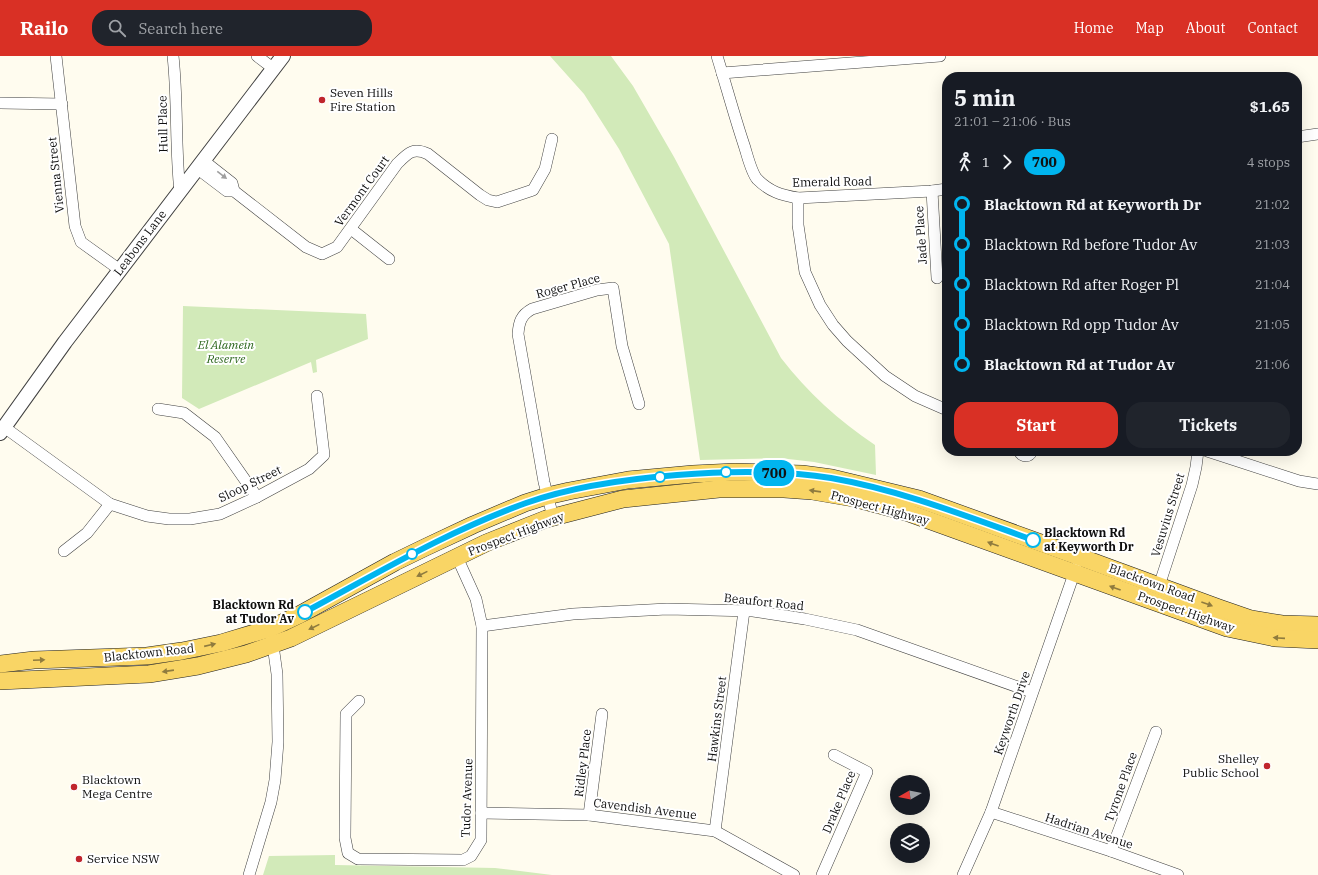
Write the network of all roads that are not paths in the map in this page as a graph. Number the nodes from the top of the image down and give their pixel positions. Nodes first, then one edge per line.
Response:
1 (56, 56) edge
2 (173, 56) edge
3 (257, 56) edge
4 (283, 56) edge
5 (717, 56) edge
6 (940, 56) edge
7 (274, 68) junction
8 (722, 73) junction
9 (0, 103) edge
10 (62, 104) junction
11 (1318, 134) edge
12 (1302, 136) edge
13 (552, 139) dead end
14 (201, 165) junction
15 (942, 190) edge
16 (932, 191) junction
17 (180, 192) junction
18 (798, 198) junction
19 (350, 229) junction
20 (389, 259) dead end
21 (120, 270) junction
22 (937, 278) dead end
23 (317, 396) dead end
24 (639, 404) dead end
25 (942, 408) edge
26 (158, 409) dead end
27 (2, 430) edge
28 (1197, 456) edge
29 (1223, 456) edge
30 (1318, 484) edge
31 (547, 496) junction
32 (257, 497) junction
33 (110, 504) junction
34 (553, 517) junction
35 (64, 551) dead end
36 (458, 557) junction
37 (1080, 557) junction
38 (1074, 573) junction
39 (1159, 586) junction
40 (349, 609) joint
41 (744, 611) junction
42 (1318, 625) edge
43 (482, 626) junction
44 (272, 636) junction
45 (1318, 640) edge
46 (0, 664) edge
47 (0, 681) edge
48 (1032, 692) junction
49 (358, 701) dead end
50 (602, 714) dead end
51 (1156, 732) dead end
52 (834, 756) dead end
53 (991, 812) junction
54 (481, 813) junction
55 (589, 815) junction
56 (715, 831) junction
57 (1111, 852) junction
58 (249, 875) edge
59 (794, 875) edge
60 (822, 875) edge
61 (963, 875) edge
62 (1178, 875) edge

1 - 10 street, Vienna Street
2 - 17 street, Hull Place
3 - 7 street
4 - 7 street, Leabons Lane
5 - 8 street, Emerald Road
6 - 8 street
7 - 14 street, Leabons Lane
8 - 18 street, Emerald Road
9 - 10 street
10 - 21 street, Vienna Street
11 - 12 street
13 - 19 street, Vermont Court
14 - 17 street, Leabons Lane
14 - 19 street, Vermont Court
15 - 16 street, Emerald Road
16 - 18 street, Emerald Road
16 - 22 street, Jade Place
17 - 21 street, Leabons Lane
18 - 25 street
19 - 20 street
21 - 27 street, Leabons Lane
23 - 32 street, Sloop Street
24 - 31 street, Roger Place
26 - 32 street
27 - 33 street, Sloop Street
28 - 39 street, Vesuvius Street
29 - 30 street
31 - 34 street, Roger Place
31 - 37 main road, Blacktown Road
31 - 44 main road, Blacktown Road
32 - 33 street, Sloop Street
33 - 35 street
34 - 36 main road, Prospect Highway
38 -> 34 main road, Prospect Highway
36 -> 40 main road, Prospect Highway
36 - 43 street, Tudor Avenue
37 - 38 street, Keyworth Drive
37 - 39 main road, Blacktown Road
45 -> 38 main road, Prospect Highway
38 - 48 street, Keyworth Drive
39 -> 42 main road, Blacktown Road
40 -> 44 main road, Blacktown Road
41 - 43 street, Beaufort Road
41 - 48 street, Beaufort Road
41 - 56 street, Hawkins Street
43 - 54 street, Tudor Avenue
46 -> 44 main road, Blacktown Road
44 -> 47 main road, Blacktown Road
44 - 58 street
48 - 53 street, Keyworth Drive
49 - 54 street, Tudor Avenue
50 - 55 street, Ridley Place
51 - 57 street, Tyrone Place
52 - 60 street, Drake Place
53 - 57 street, Hadrian Avenue
53 - 61 street, Keyworth Drive
54 - 55 street, Cavendish Avenue
55 - 56 street, Cavendish Avenue
56 - 59 street, Cavendish Avenue
57 - 62 street, Hadrian Avenue

